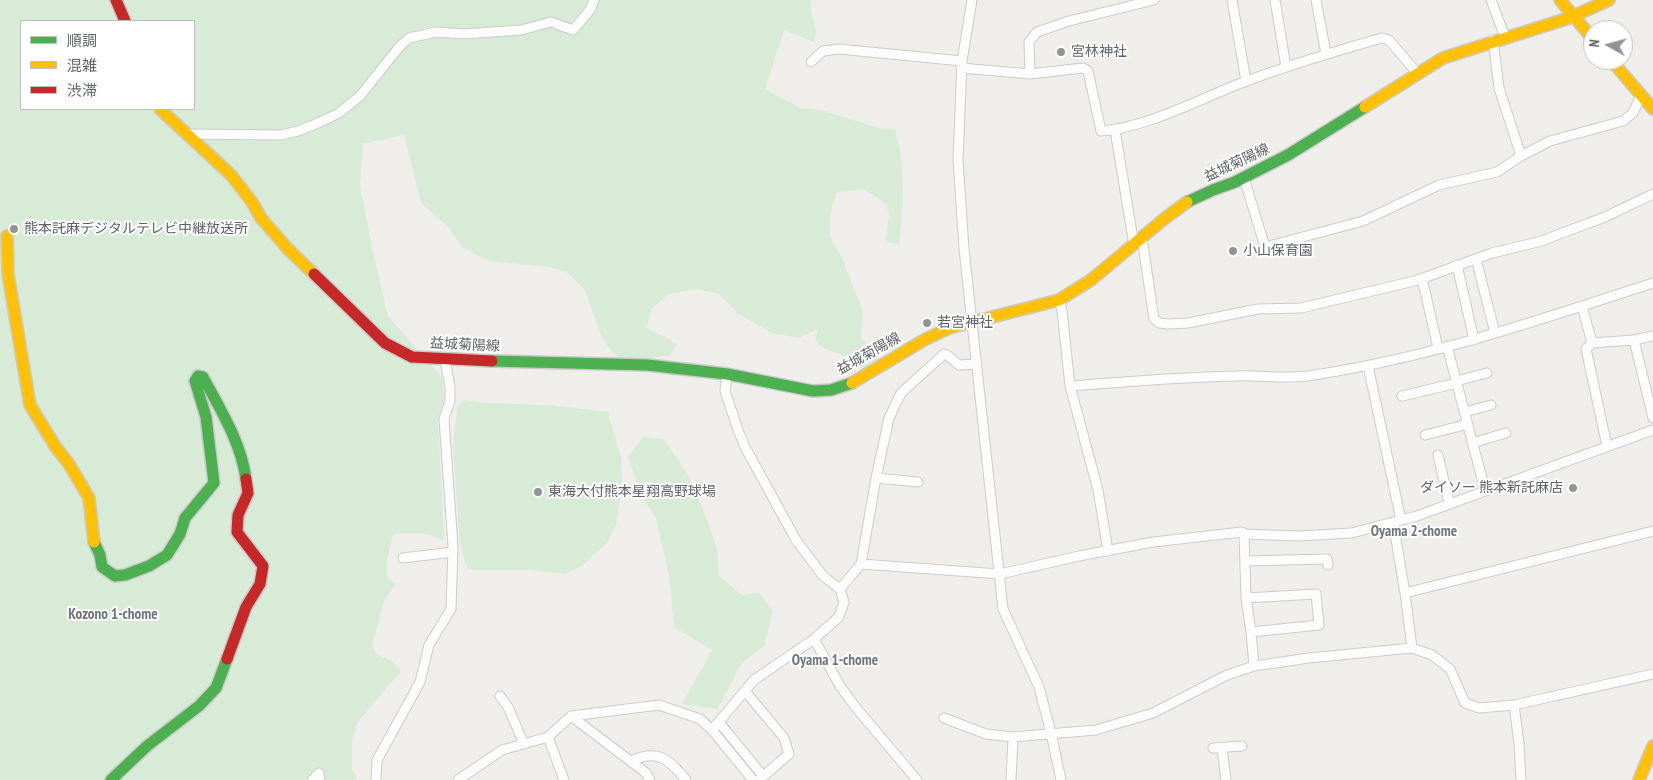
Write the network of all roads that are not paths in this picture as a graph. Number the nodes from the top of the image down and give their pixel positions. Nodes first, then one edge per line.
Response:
1 (116, 0) edge
2 (594, 0) edge
3 (972, 0) edge
4 (1154, 0) edge
5 (1232, 0) edge
6 (1275, 0) edge
7 (1316, 0) edge
8 (1491, 0) edge
9 (1560, 0) edge
10 (1609, 0) edge
11 (1138, 2) edge
12 (1573, 16) junction
13 (125, 20) edge
14 (1583, 28) edge
15 (1499, 39) junction
16 (1326, 54) junction
17 (810, 62) dead end
18 (962, 65) junction
19 (1286, 67) junction
20 (1619, 70) edge
21 (1030, 74) junction
22 (1418, 74) junction
23 (1246, 81) junction
24 (1640, 95) junction
25 (1653, 108) edge
26 (161, 110) edge
27 (1115, 130) junction
28 (187, 134) junction
29 (1521, 156) junction
30 (1244, 178) junction
31 (1653, 194) edge
32 (7, 236) dead end
33 (1138, 242) junction
34 (1476, 258) junction
35 (1457, 265) junction
36 (1422, 278) junction
37 (1653, 282) edge
38 (1059, 300) junction
39 (1582, 306) junction
40 (973, 323) junction
41 (1495, 333) junction
42 (1653, 336) edge
43 (1474, 340) junction
44 (1634, 340) junction
45 (1592, 343) junction
46 (1443, 347) junction
47 (445, 360) junction
48 (977, 364) junction
49 (1368, 366) junction
50 (727, 374) junction
51 (1487, 374) dead end
52 (1456, 382) junction
53 (1070, 386) junction
54 (1402, 396) dead end
55 (1491, 405) dead end
56 (1464, 412) junction
57 (1653, 418) edge
58 (1468, 424) junction
59 (1653, 430) edge
60 (1506, 433) dead end
61 (1426, 435) dead end
62 (1472, 443) junction
63 (1608, 446) junction
64 (1438, 455) dead end
65 (876, 478) junction
66 (918, 482) dead end
67 (1485, 490) junction
68 (1449, 504) junction
69 (1397, 521) junction
70 (1653, 531) edge
71 (1244, 534) junction
72 (1108, 551) junction
73 (453, 552) junction
74 (404, 558) dead end
75 (1327, 558) dead end
76 (1246, 560) junction
77 (861, 564) junction
78 (1000, 574) junction
79 (840, 589) junction
80 (1405, 593) junction
81 (1246, 598) junction
82 (1251, 632) junction
83 (814, 639) junction
84 (1412, 648) junction
85 (1254, 666) junction
86 (1653, 674) edge
87 (745, 690) junction
88 (500, 696) dead end
89 (1514, 705) junction
90 (571, 716) junction
91 (944, 718) dead end
92 (719, 722) junction
93 (712, 730) junction
94 (1051, 733) junction
95 (548, 737) junction
96 (1013, 737) junction
97 (524, 744) junction
98 (1242, 746) dead end
99 (1653, 746) edge
100 (630, 761) junction
101 (761, 778) edge
102 (111, 780) edge
103 (312, 780) edge
104 (320, 780) edge
105 (376, 780) edge
106 (458, 780) edge
107 (564, 780) edge
108 (650, 780) edge
109 (686, 780) edge
110 (753, 780) edge
111 (917, 780) edge
112 (1011, 780) edge
113 (1061, 780) edge
114 (1226, 780) edge
115 (1521, 780) edge
116 (1639, 780) edge

1 - 13 main road
2 - 28 street
3 - 18 street
4 - 11 street
5 - 23 street
6 - 19 street
7 - 16 street
8 - 15 street
9 - 12 main road
10 - 12 main road, 益城菊陽線
11 - 21 street
12 - 14 main road
12 - 15 main road, 益城菊陽線
15 - 22 main road, 益城菊陽線
15 - 29 street
16 - 19 street
16 - 22 street
17 - 18 street
18 - 21 street
18 - 40 street
19 - 23 street
20 - 24 main road
21 - 27 street
22 - 30 main road, 益城菊陽線
23 - 27 street
24 - 25 main road
24 - 29 street
26 - 28 main road, 益城菊陽線
27 - 33 street
28 - 47 main road, 益城菊陽線
29 - 30 street
30 - 33 main road, 益城菊陽線
31 - 34 street
32 - 102 main road
33 - 36 street
33 - 38 main road, 益城菊陽線
34 - 35 street
34 - 41 street
35 - 36 street
35 - 43 street
36 - 46 street
37 - 39 street
38 - 40 main road, 益城菊陽線
38 - 53 street
39 - 41 street
39 - 45 street
40 - 48 street
40 - 50 main road, 益城菊陽線
41 - 43 street
42 - 44 street
43 - 46 street
44 - 45 street
44 - 57 street
45 - 63 street
46 - 49 street
46 - 52 street
47 - 50 main road, 益城菊陽線
47 - 73 street
48 - 65 street
48 - 78 street
49 - 53 street
49 - 69 street
50 - 79 street
51 - 52 street
52 - 54 street
52 - 56 street
53 - 72 street
55 - 56 street
56 - 58 street
58 - 61 street
58 - 62 street
59 - 63 street
60 - 62 street
62 - 67 street
63 - 67 street
64 - 68 street
65 - 66 street
65 - 77 street
67 - 68 street
68 - 69 street
69 - 71 street
69 - 80 street
70 - 80 street
71 - 72 street
71 - 76 street
72 - 78 street
73 - 74 street
73 - 105 street
75 - 76 street
76 - 81 street
77 - 78 street
77 - 79 street
78 - 94 street
79 - 83 street
80 - 84 street
81 - 82 street
81 - 82 street
82 - 85 street
83 - 87 street
83 - 111 street
84 - 85 street
84 - 89 street
85 - 94 street
86 - 89 street
87 - 92 street
87 - 101 street
88 - 97 street
89 - 115 street
90 - 93 street
90 - 95 street
90 - 100 street
91 - 96 street
92 - 93 street
92 - 101 street
93 - 110 street
94 - 96 street
94 - 113 street
95 - 97 street
95 - 107 street
96 - 112 street
97 - 106 street
98 - 114 street
99 - 116 main road
100 - 108 street
100 - 109 street
103 - 104 street

